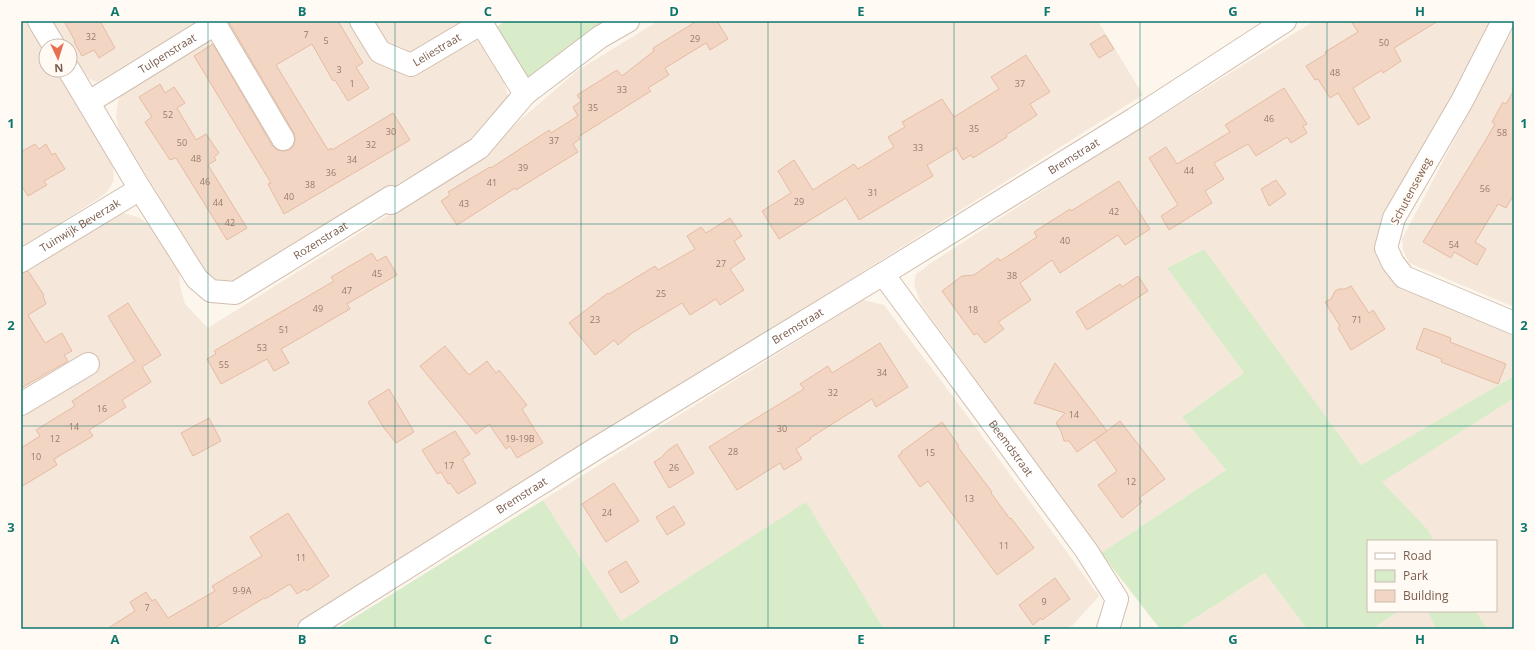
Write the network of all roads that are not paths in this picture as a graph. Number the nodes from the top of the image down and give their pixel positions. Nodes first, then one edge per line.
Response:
1 (39, 21) edge
2 (361, 21) edge
3 (628, 21) edge
4 (1285, 21) edge
5 (1503, 21) edge
6 (481, 22) edge
7 (49, 38) edge
8 (74, 78) edge
9 (525, 94) junction
10 (89, 102) junction
11 (283, 139) dead end
12 (140, 189) junction
13 (21, 261) edge
14 (883, 274) junction
15 (1514, 323) edge
16 (88, 364) dead end
17 (21, 404) edge
18 (309, 629) edge
19 (1108, 629) edge

1 - 7 street
2 - 6 street, Leliestraat
3 - 9 street, Rozenstraat
4 - 14 street, Bremstraat
5 - 15 street, Schutenseweg
6 - 9 street, Leliestraat
8 - 10 street, Rozenstraat
9 - 12 street, Rozenstraat
10 - 11 street, Tulpenstraat
10 - 12 street, Rozenstraat
12 - 13 street, Tuinwijk Beverzak
14 - 18 street, Bremstraat
14 - 19 street, Beemdstraat
16 - 17 street

